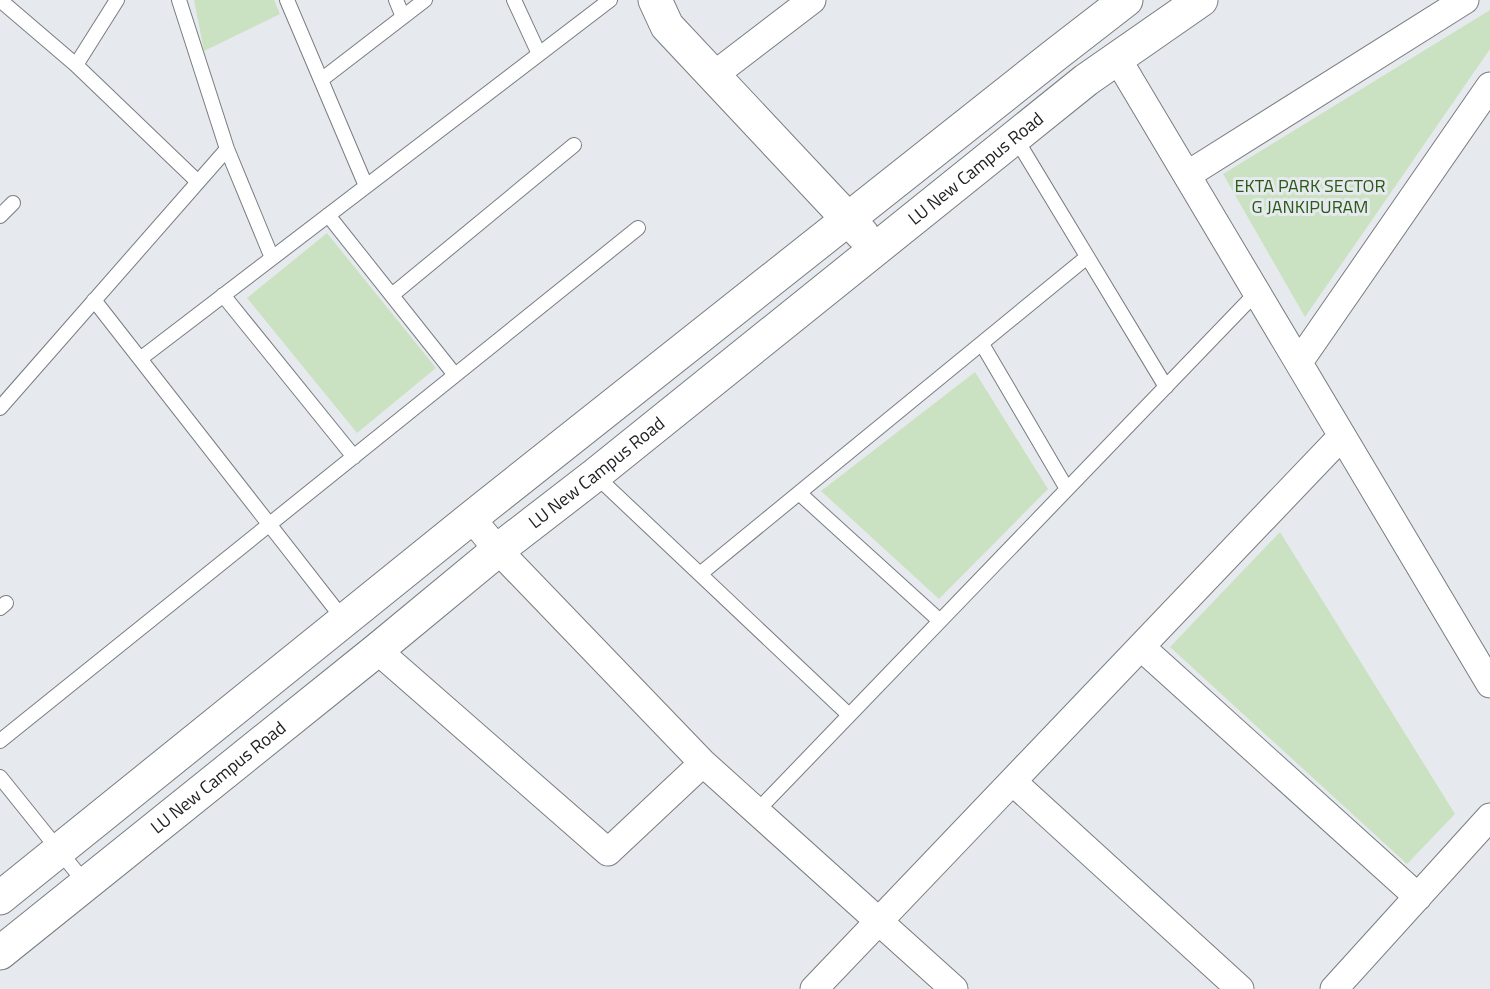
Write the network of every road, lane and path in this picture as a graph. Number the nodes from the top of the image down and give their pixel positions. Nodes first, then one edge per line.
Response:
1 (0, 0) edge
2 (117, 0) edge
3 (179, 0) edge
4 (287, 0) edge
5 (396, 0) edge
6 (425, 0) edge
7 (514, 0) edge
8 (610, 0) edge
9 (655, 0) edge
10 (1126, 0) edge
11 (1201, 0) edge
12 (1465, 0) edge
13 (808, 2) edge
14 (403, 17) junction
15 (539, 54) junction
16 (1117, 58) junction
17 (76, 65) junction
18 (714, 75) junction
19 (321, 80) junction
20 (1490, 86) edge
21 (1015, 137) junction
22 (574, 145) dead end
23 (227, 149) junction
24 (1187, 175) junction
25 (198, 182) junction
26 (366, 186) junction
27 (13, 203) dead end
28 (328, 215) junction
29 (0, 216) edge
30 (848, 219) junction
31 (638, 228) dead end
32 (876, 249) junction
33 (1088, 257) junction
34 (272, 258) junction
35 (1257, 292) junction
36 (223, 295) junction
37 (392, 295) junction
38 (94, 300) junction
39 (982, 344) junction
40 (140, 358) junction
41 (1299, 362) junction
42 (455, 375) junction
43 (1166, 387) junction
44 (0, 408) edge
45 (1342, 435) junction
46 (354, 457) junction
47 (595, 475) junction
48 (1067, 489) junction
49 (799, 493) junction
50 (471, 518) junction
51 (269, 525) junction
52 (498, 550) junction
53 (700, 574) junction
54 (344, 620) junction
55 (940, 621) junction
56 (1141, 647) junction
57 (377, 651) junction
58 (1490, 684) edge
59 (849, 715) junction
60 (0, 741) edge
61 (704, 763) junction
62 (0, 777) edge
63 (1013, 782) junction
64 (757, 811) junction
65 (1490, 817) edge
66 (58, 851) junction
67 (86, 884) junction
68 (1418, 897) junction
69 (0, 898) edge
70 (880, 922) junction
71 (0, 953) edge
72 (814, 989) edge
73 (954, 989) edge
74 (1240, 989) edge
75 (1334, 989) edge

1 - 17 lane
2 - 17 lane
3 - 23 lane
4 - 19 lane
5 - 14 lane
6 - 14 lane
7 - 15 lane
8 - 15 lane
9 - 18 street
10 - 30 street
11 - 16 street, LU New Campus Road
12 - 24 street
13 - 18 street
14 - 19 lane
15 - 26 lane
16 - 21 street, LU New Campus Road
16 - 24 street
17 - 25 lane
18 - 30 street
19 - 26 lane
20 - 41 street
21 - 32 street, LU New Campus Road
21 - 33 lane
22 - 37 lane
23 - 25 lane
23 - 34 lane
24 - 35 street
25 - 38 lane
26 - 28 lane
27 - 29 lane
28 - 34 lane
28 - 37 lane
30 - 32 street
30 - 50 street
31 - 42 lane
32 - 47 street, LU New Campus Road
33 - 39 lane
33 - 43 lane
34 - 36 lane
35 - 41 street
35 - 43 lane
36 - 40 lane
36 - 46 lane
37 - 42 lane
38 - 40 lane
38 - 44 lane
39 - 48 lane
39 - 49 lane
40 - 51 lane
41 - 45 street
42 - 46 lane
43 - 48 lane
45 - 56 street
45 - 58 street
46 - 51 lane
47 - 52 street, LU New Campus Road
47 - 53 lane
48 - 55 lane
49 - 53 lane
49 - 55 lane
50 - 52 street
50 - 54 street
51 - 54 lane
51 - 60 lane
52 - 57 street, LU New Campus Road
52 - 61 street
53 - 59 lane
54 - 66 street
55 - 59 lane
56 - 63 street
56 - 68 street
57 - 61 street
57 - 67 street, LU New Campus Road
59 - 64 lane
61 - 64 street
62 - 66 lane
63 - 70 street
63 - 74 street
64 - 70 street
65 - 68 street
66 - 67 lane
66 - 69 street
67 - 71 street, LU New Campus Road
68 - 75 street
70 - 72 street
70 - 73 street

